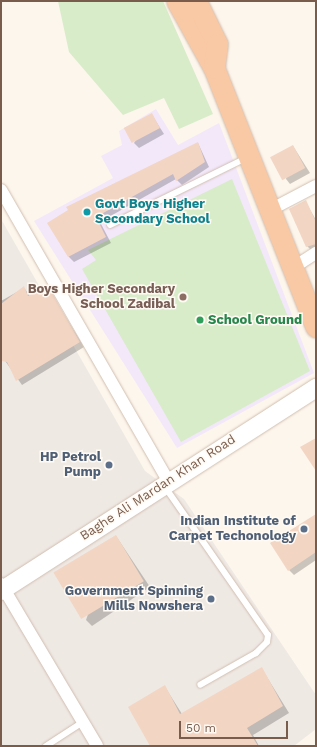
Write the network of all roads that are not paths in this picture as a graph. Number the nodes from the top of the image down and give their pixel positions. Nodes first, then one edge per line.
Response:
1 (177, 1) edge
2 (196, 1) edge
3 (214, 68) junction
4 (250, 157) junction
5 (316, 186) edge
6 (1, 190) edge
7 (270, 210) junction
8 (110, 225) dead end
9 (316, 253) edge
10 (291, 269) junction
11 (316, 327) edge
12 (316, 388) edge
13 (165, 482) junction
14 (2, 588) edge
15 (200, 684) dead end
16 (83, 722) junction
17 (46, 746) edge
18 (97, 746) edge

1 - 3 highway
2 - 3 highway
3 - 4 highway
4 - 7 highway
4 - 8 lane
5 - 7 street
6 - 13 street
7 - 10 highway
9 - 10 street
10 - 11 highway
12 - 13 main road, Baghe Ali Mardan Khan Road
13 - 14 main road, Baghe Ali Mardan Khan Road
13 - 15 lane
14 - 16 street
16 - 17 lane
16 - 18 street

